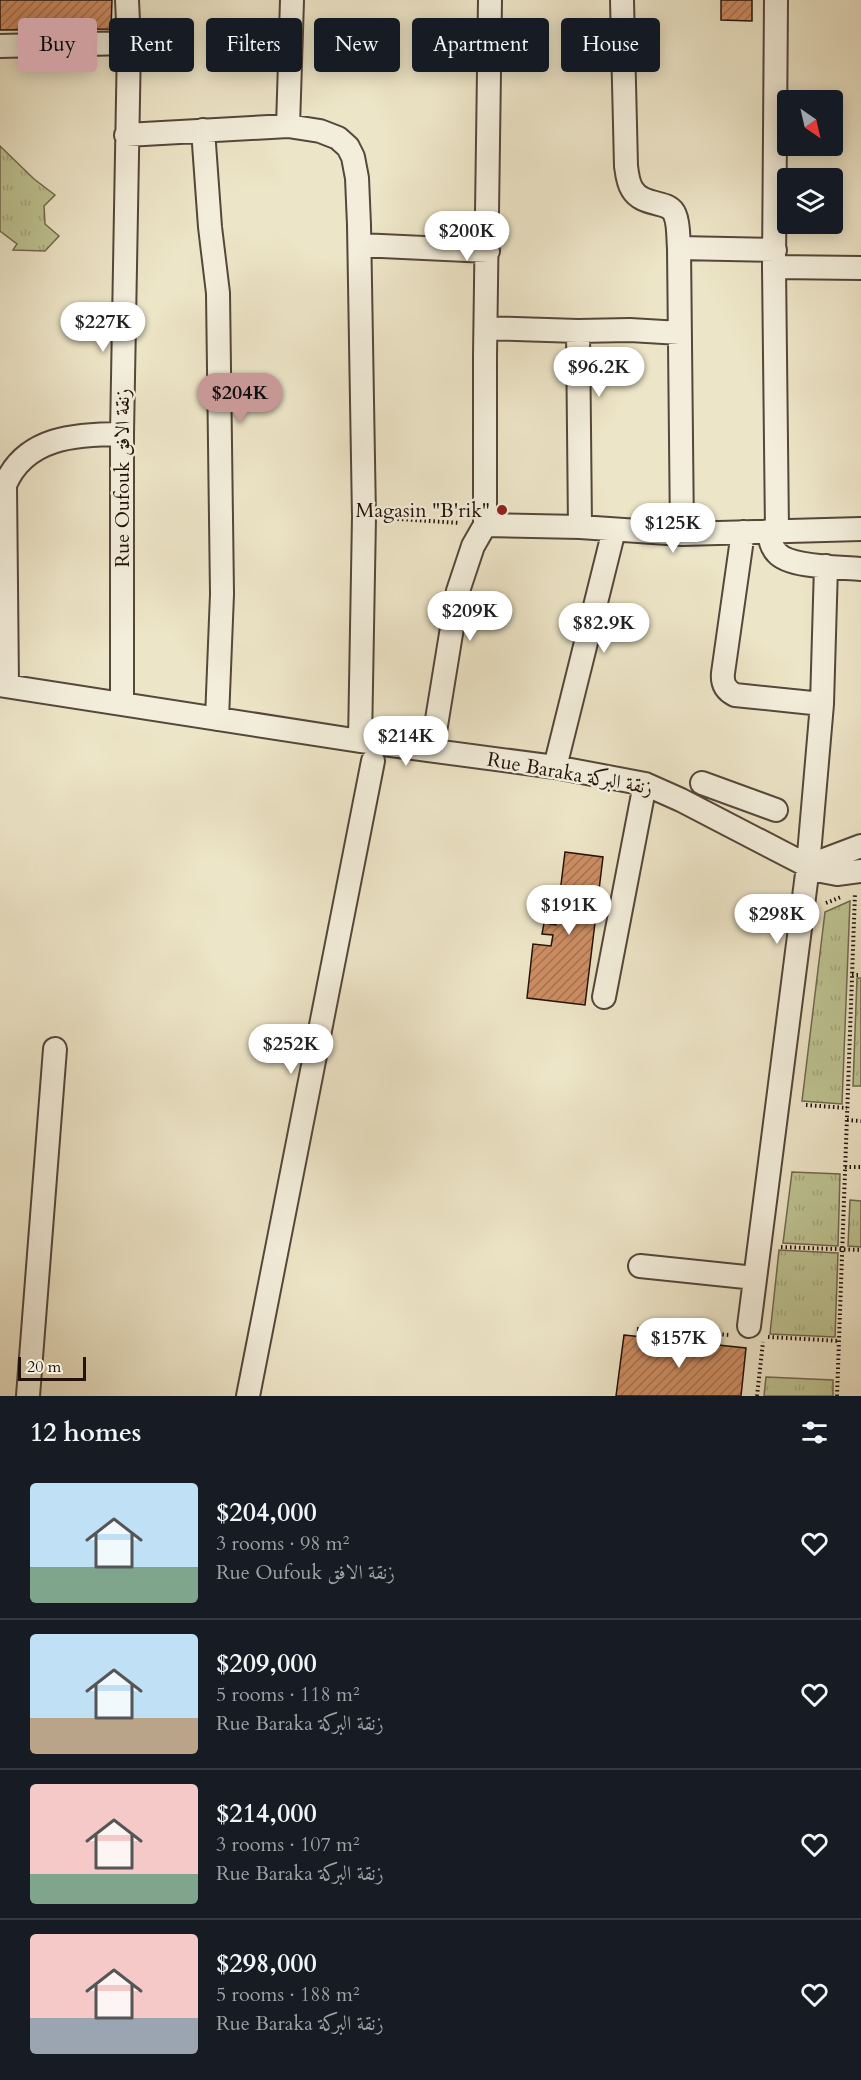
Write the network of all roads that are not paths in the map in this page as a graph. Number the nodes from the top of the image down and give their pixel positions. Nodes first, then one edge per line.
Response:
1 (127, 0) edge
2 (292, 0) edge
3 (490, 0) edge
4 (622, 0) edge
5 (776, 0) edge
6 (128, 18) edge
7 (109, 43) edge
8 (0, 46) edge
9 (128, 72) edge
10 (288, 126) junction
11 (203, 130) junction
12 (126, 135) junction
13 (360, 245) junction
14 (679, 248) junction
15 (488, 251) junction
16 (775, 258) junction
17 (861, 268) edge
18 (487, 328) junction
19 (578, 331) junction
20 (680, 333) junction
21 (122, 434) junction
22 (485, 525) junction
23 (580, 527) junction
24 (861, 529) edge
25 (614, 531) junction
26 (773, 531) junction
27 (743, 532) junction
28 (682, 534) junction
29 (826, 566) junction
30 (861, 569) edge
31 (3, 686) edge
32 (122, 704) junction
33 (822, 704) junction
34 (217, 719) junction
35 (360, 741) junction
36 (432, 750) junction
37 (373, 761) dead end
38 (555, 767) junction
39 (702, 783) dead end
40 (645, 784) junction
41 (736, 795) junction
42 (776, 810) dead end
43 (726, 823) junction
44 (861, 846) edge
45 (808, 866) junction
46 (858, 881) edge
47 (604, 997) dead end
48 (55, 1049) dead end
49 (640, 1266) dead end
50 (755, 1278) junction
51 (748, 1326) dead end
52 (28, 1396) edge
53 (248, 1396) edge

1 - 6 street, Rue Oufouk زنقة الافق
2 - 10 street
3 - 15 street
4 - 14 street
5 - 16 street
7 - 8 street
9 - 12 street, Rue Oufouk زنقة الافق
10 - 11 street
10 - 13 street
11 - 12 street
11 - 34 street
12 - 21 street, Rue Oufouk زنقة الافق
13 - 15 street
13 - 35 street
14 - 16 street
14 - 20 street
15 - 18 street
16 - 17 street
16 - 26 street
18 - 19 street
18 - 22 street
19 - 20 street
19 - 23 street
20 - 28 street
21 - 31 street
21 - 32 street, Rue Oufouk زنقة الافق
22 - 23 street
22 - 36 street
23 - 25 street
24 - 26 street
25 - 28 street
25 - 38 street
26 - 27 street
26 - 29 street
27 - 28 street
27 - 33 street
29 - 30 street
29 - 33 street
31 - 32 street, Rue Baraka زنقة البركة
32 - 34 street, Rue Baraka زنقة البركة
33 - 45 street
34 - 35 street, Rue Baraka زنقة البركة
35 - 36 street, Rue Baraka زنقة البركة
36 - 38 street, Rue Baraka زنقة البركة
37 - 53 street
38 - 40 street, Rue Baraka زنقة البركة
39 - 41 street
40 - 43 street, Rue Baraka زنقة البركة
40 - 47 street
41 - 42 street
41 - 43 street
43 - 45 street, Rue Baraka زنقة البركة
44 - 45 street
45 - 46 street, Rue Baraka زنقة البركة
45 - 50 street
48 - 52 street
49 - 50 street
50 - 51 street

